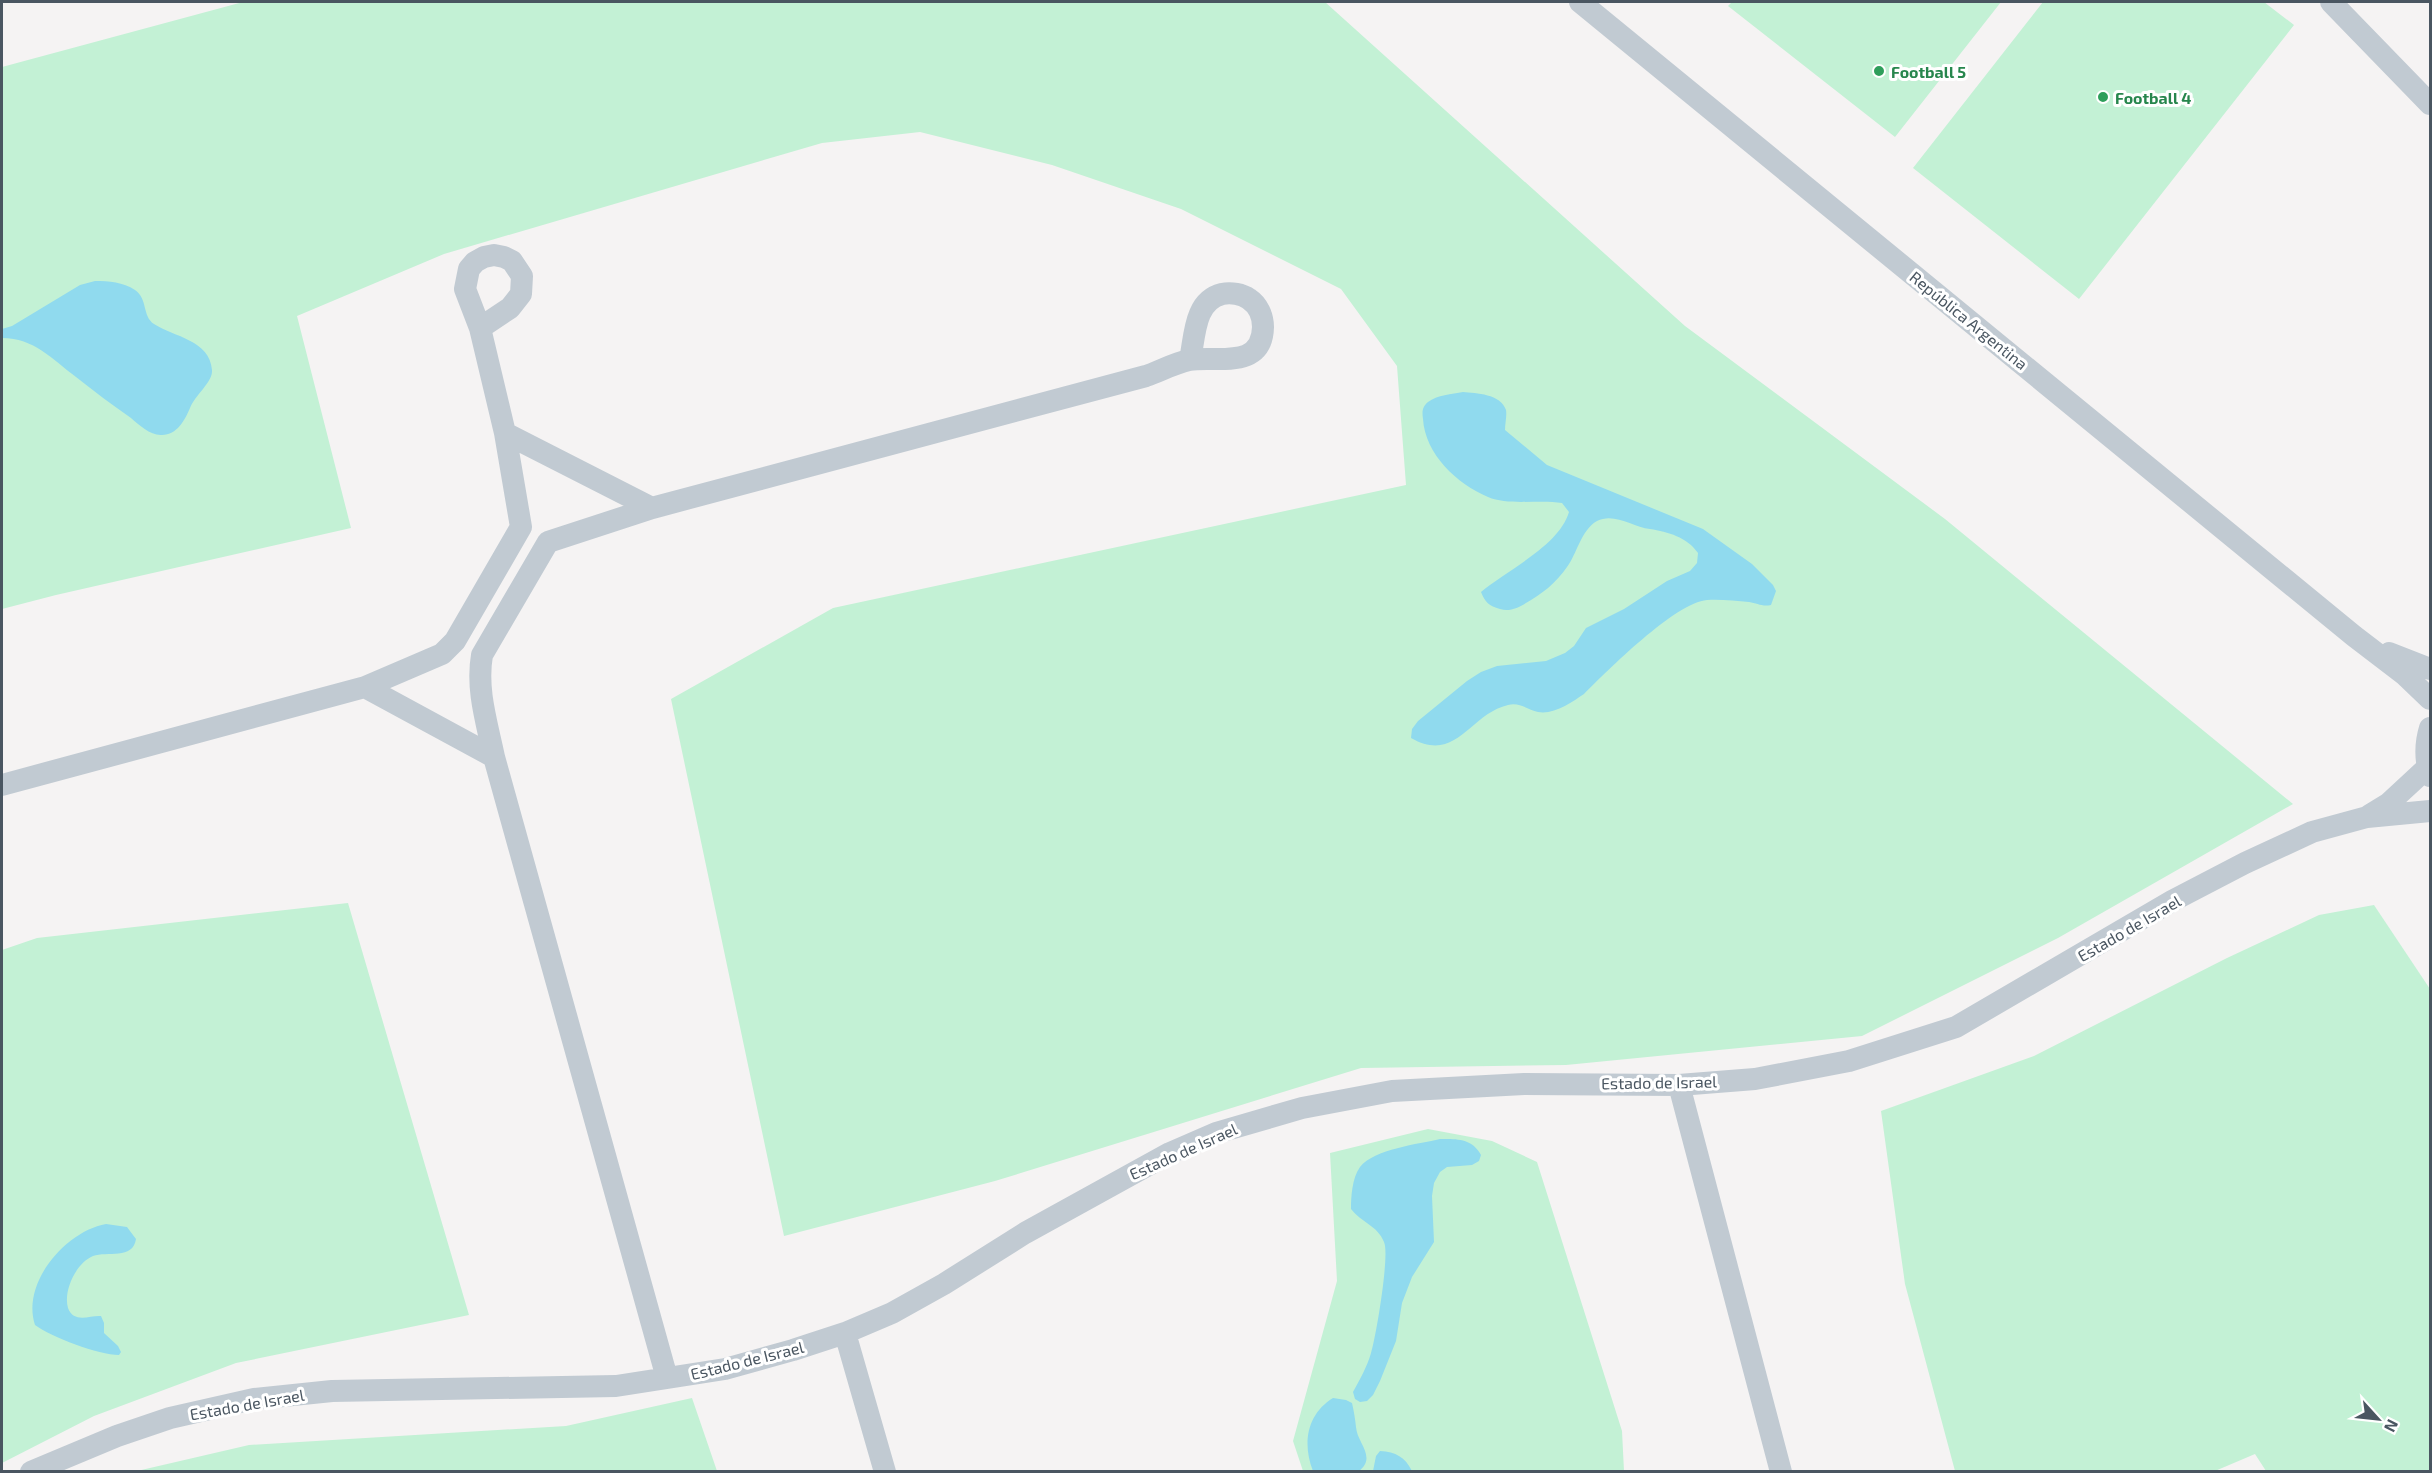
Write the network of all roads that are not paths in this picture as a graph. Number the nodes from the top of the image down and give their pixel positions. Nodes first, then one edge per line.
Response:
1 (1580, 2) edge
2 (2331, 2) edge
3 (2430, 104) edge
4 (480, 328) dead end
5 (1190, 360) dead end
6 (505, 433) junction
7 (652, 508) junction
8 (521, 527) junction
9 (548, 542) junction
10 (2358, 638) junction
11 (455, 641) junction
12 (483, 655) junction
13 (2430, 669) edge
14 (365, 687) junction
15 (2430, 699) edge
16 (2430, 728) edge
17 (494, 757) junction
18 (2429, 771) edge
19 (2, 785) edge
20 (2430, 811) edge
21 (2367, 817) junction
22 (1679, 1085) junction
23 (845, 1333) junction
24 (667, 1378) junction
25 (31, 1472) edge
26 (885, 1472) edge
27 (1781, 1472) edge

1 - 10 street, República Argentina
2 - 3 street
4 - 6 street
5 - 7 street
6 - 7 street
6 - 8 street
7 - 9 street
8 - 9 street
8 - 11 street
9 - 12 street
10 - 13 street, República Argentina
10 - 15 street, República Argentina
11 - 12 street
11 - 14 street
12 - 17 street
14 - 17 street
14 - 19 street
16 - 18 street
17 - 24 street
18 - 21 street, Estado de Israel
20 - 21 street, Estado de Israel
21 - 22 street, Estado de Israel
22 - 23 street, Estado de Israel
22 - 27 street
23 - 24 street, Estado de Israel
23 - 26 street
24 - 25 street, Estado de Israel

